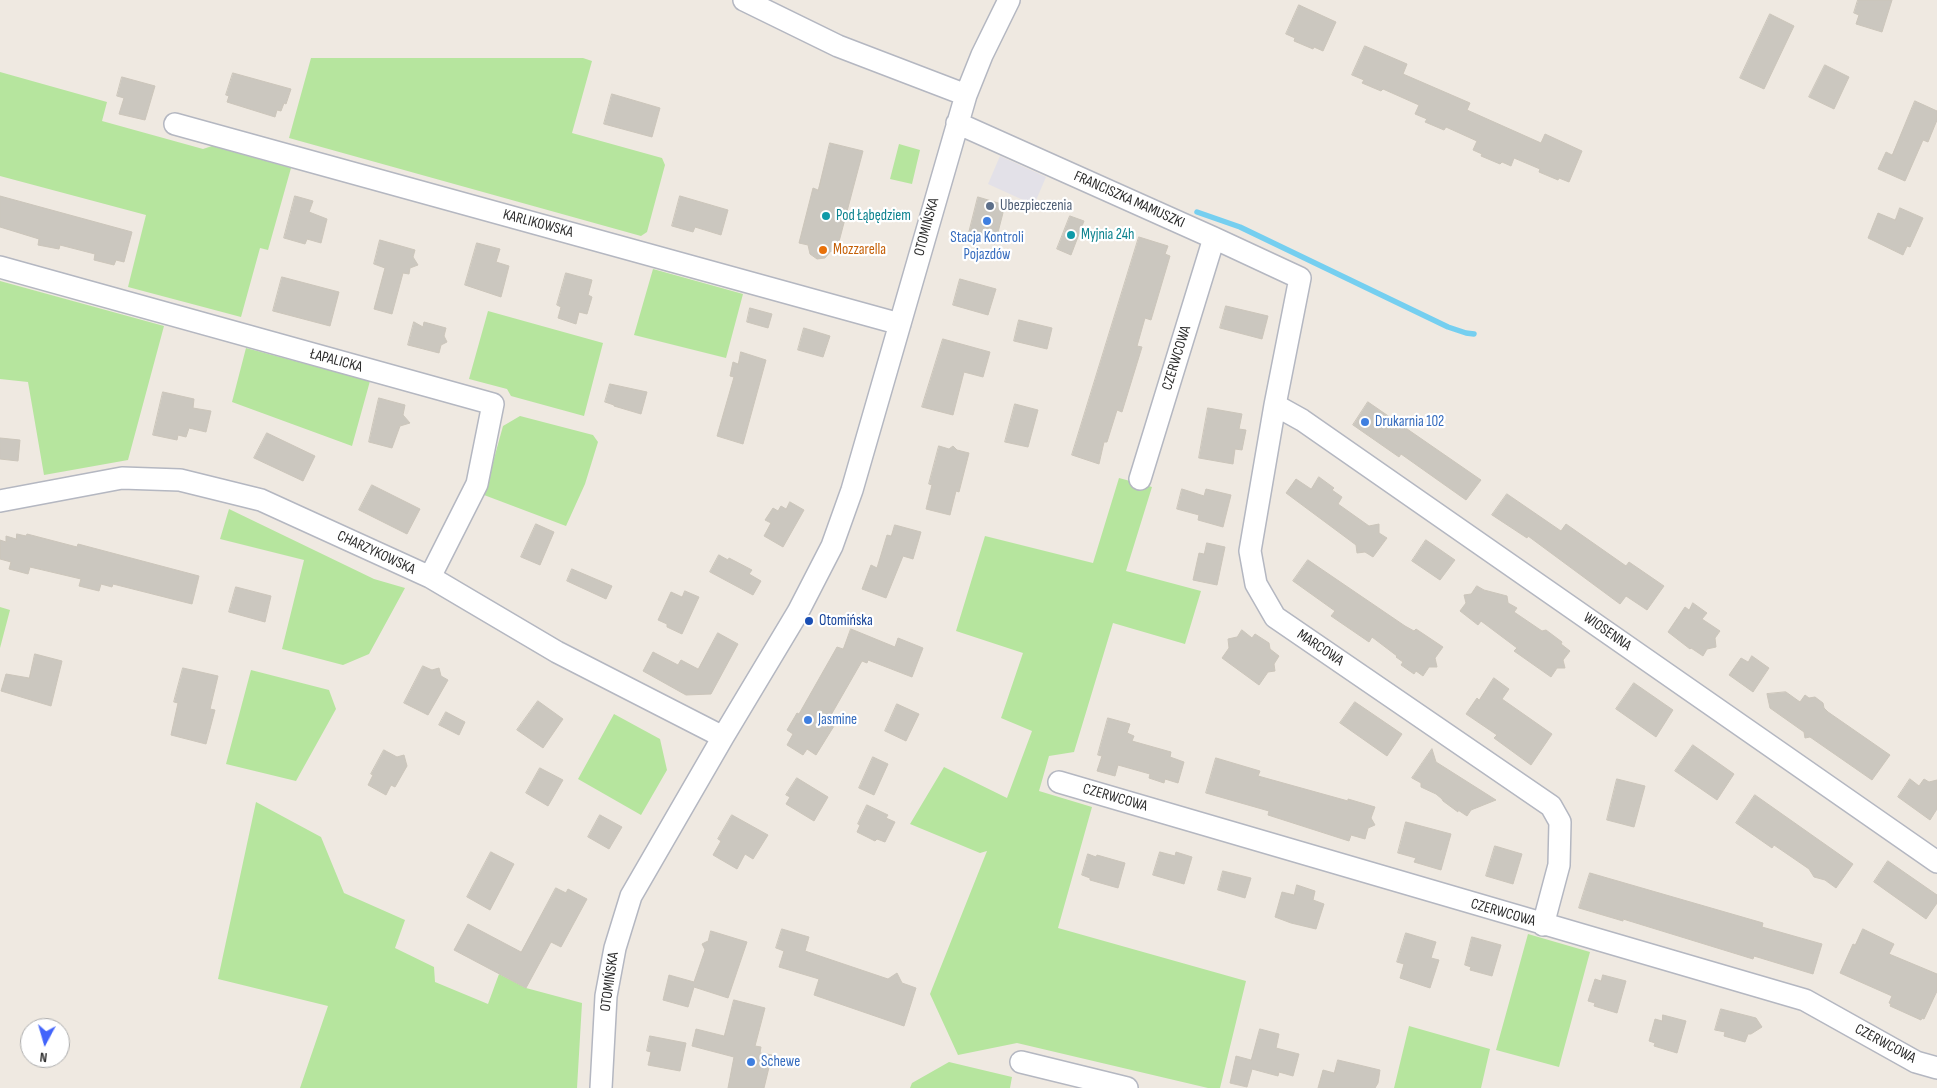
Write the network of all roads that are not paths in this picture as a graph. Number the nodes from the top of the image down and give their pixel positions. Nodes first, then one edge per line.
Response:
1 (744, 0) edge
2 (1009, 0) edge
3 (966, 95) junction
4 (957, 122) junction
5 (175, 124) dead end
6 (1214, 238) junction
7 (0, 267) edge
8 (1300, 278) joint
9 (900, 324) junction
10 (1275, 405) junction
11 (1140, 479) dead end
12 (0, 501) edge
13 (430, 577) junction
14 (723, 737) junction
15 (1059, 782) dead end
16 (1937, 862) edge
17 (1543, 925) junction
18 (1021, 1062) dead end
19 (1937, 1068) edge
20 (601, 1088) edge
21 (1127, 1088) edge

1 - 3 street
2 - 3 street, OTOMIŃSKA
3 - 4 street, OTOMIŃSKA
4 - 6 street, FRANCISZKA MAMUSZKI
4 - 9 street, OTOMIŃSKA
5 - 9 street, KARLIKOWSKA
6 - 8 street, FRANCISZKA MAMUSZKI
6 - 11 street, CZERWCOWA
7 - 13 street, ŁAPALICKA
8 - 10 street, MARCOWA
9 - 14 street, OTOMIŃSKA
10 - 16 street, WIOSENNA
10 - 17 street, MARCOWA
12 - 13 street, CHARZYKOWSKA
13 - 14 street, CHARZYKOWSKA
14 - 20 street, OTOMIŃSKA
15 - 17 street, CZERWCOWA
17 - 19 street, CZERWCOWA
18 - 21 street

